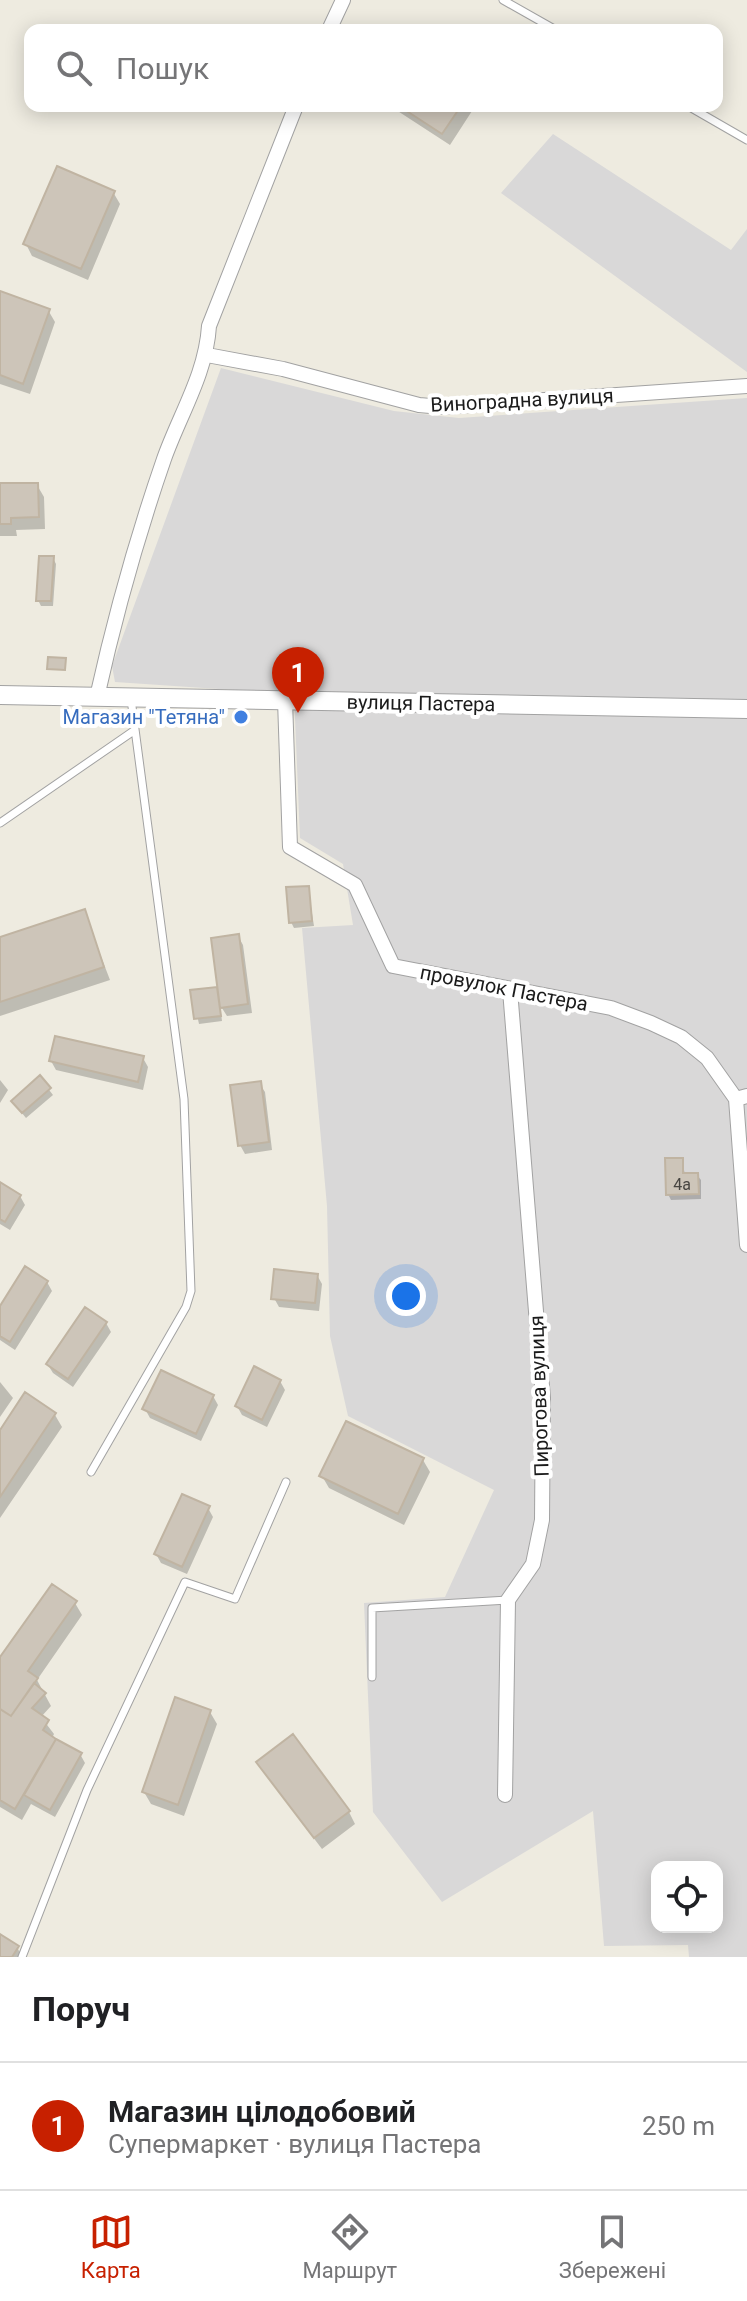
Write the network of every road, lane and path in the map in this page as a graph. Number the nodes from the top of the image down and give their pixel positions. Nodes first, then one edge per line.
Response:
1 (343, 0) edge
2 (503, 0) edge
3 (332, 24) edge
4 (545, 24) edge
5 (294, 112) edge
6 (698, 112) edge
7 (747, 140) edge
8 (207, 355) junction
9 (747, 386) edge
10 (0, 695) edge
11 (97, 697) junction
12 (130, 697) junction
13 (285, 700) junction
14 (747, 709) edge
15 (135, 730) junction
16 (0, 823) edge
17 (510, 990) junction
18 (742, 1097) edge
19 (747, 1245) edge
20 (91, 1472) dead end
21 (286, 1482) dead end
22 (508, 1600) junction
23 (372, 1677) dead end
24 (505, 1795) dead end
25 (22, 1957) edge

1 - 3 street
2 - 4 lane
5 - 8 street
6 - 7 lane
8 - 9 street, Виноградна вулиця
8 - 11 street
10 - 11 street, вулиця Пастера
11 - 12 street, вулиця Пастера
12 - 13 street, вулиця Пастера
12 - 15 lane
13 - 14 street, вулиця Пастера
13 - 17 street, провулок Пастера
15 - 16 lane
15 - 20 lane
17 - 18 street, провулок Пастера
17 - 22 street, Пирогова вулиця
18 - 19 street
21 - 25 lane
22 - 23 lane
22 - 24 street

